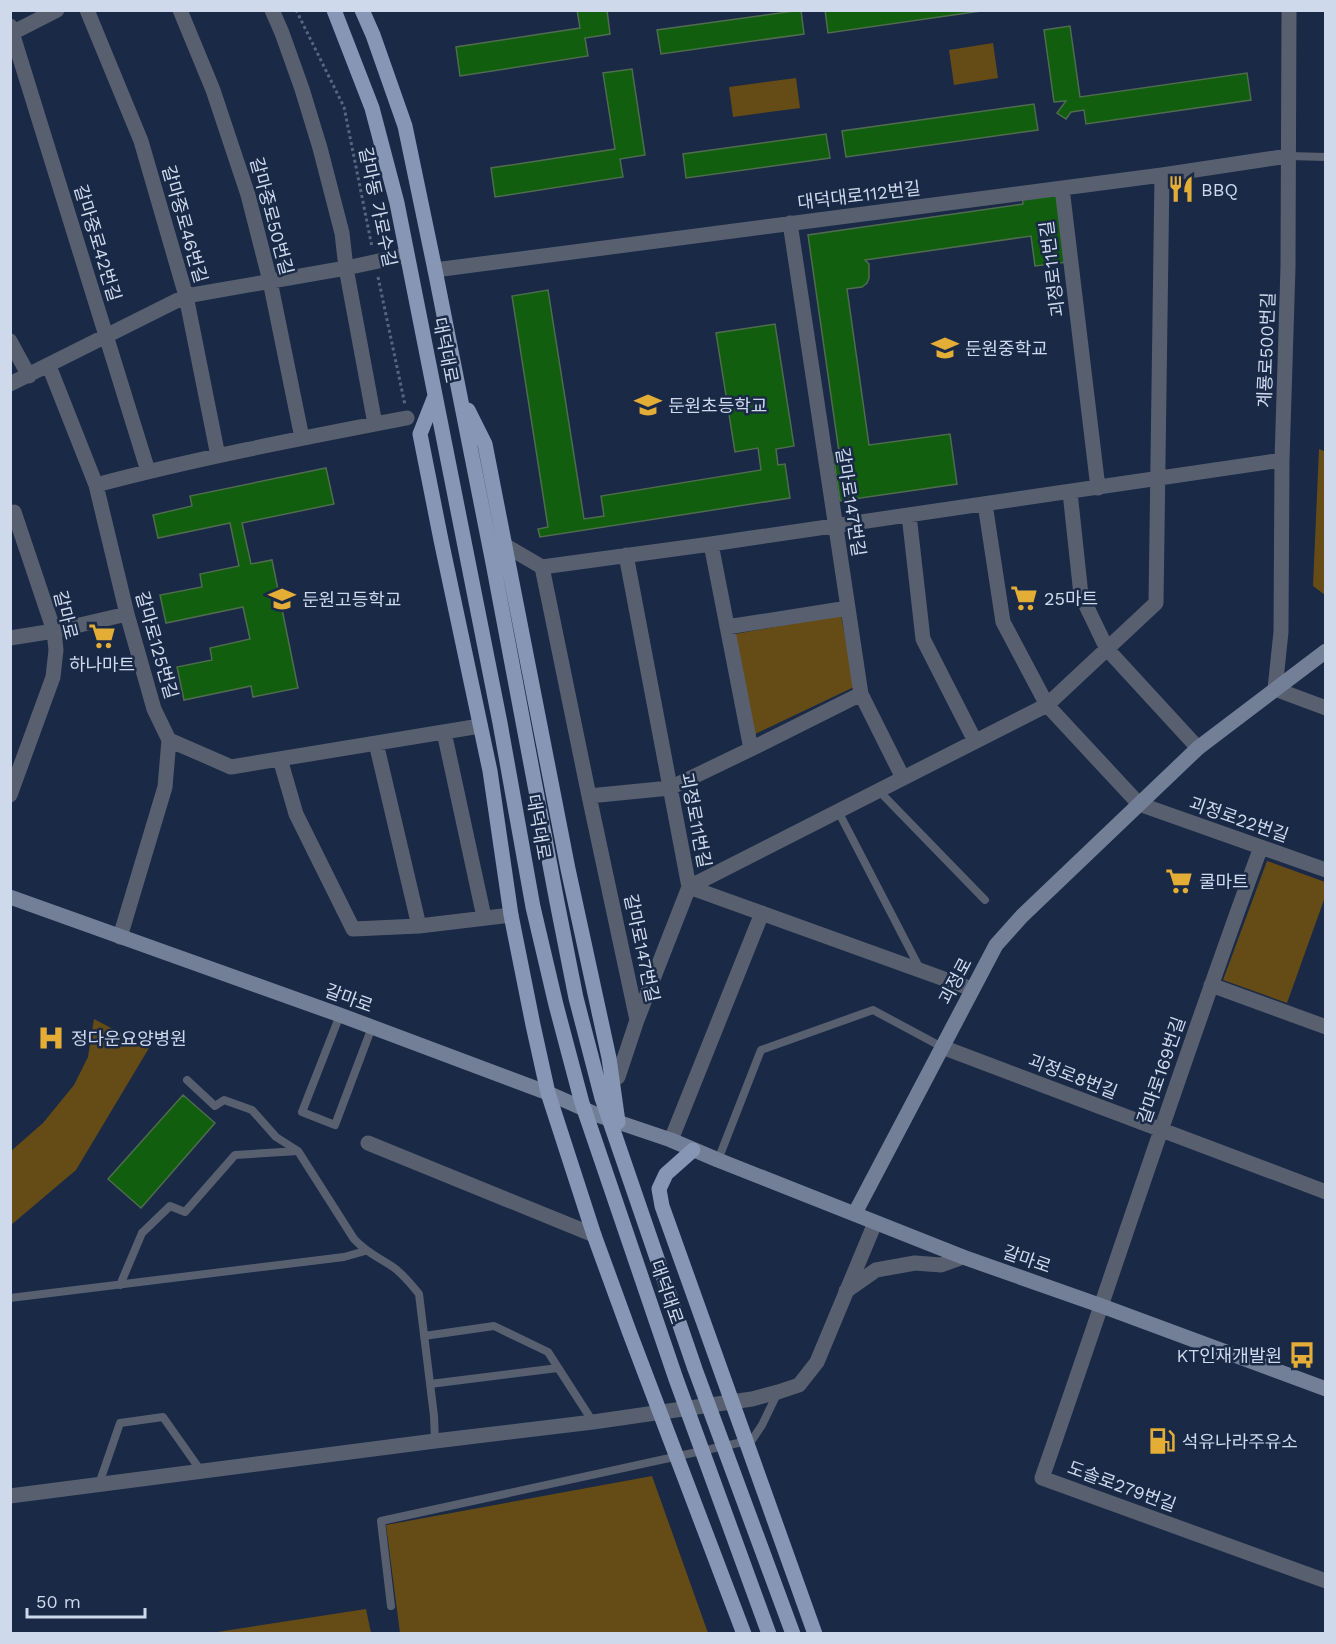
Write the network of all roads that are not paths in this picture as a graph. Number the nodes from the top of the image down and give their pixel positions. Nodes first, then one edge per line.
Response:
1 (57, 10) edge
2 (87, 10) edge
3 (180, 10) edge
4 (272, 10) edge
5 (334, 10) edge
6 (362, 10) edge
7 (1289, 10) edge
8 (12, 30) edge
9 (1288, 156) junction
10 (1326, 157) edge
11 (1162, 175) junction
12 (1062, 188) junction
13 (790, 224) junction
14 (407, 255) junction
15 (346, 268) junction
16 (435, 270) junction
17 (270, 281) junction
18 (186, 296) junction
19 (106, 337) junction
20 (10, 341) edge
21 (49, 366) junction
22 (29, 376) junction
23 (10, 384) edge
24 (460, 394) junction
25 (435, 396) junction
26 (407, 418) road end
27 (375, 424) junction
28 (302, 438) junction
29 (218, 456) junction
30 (1282, 460) junction
31 (148, 471) junction
32 (1158, 479) junction
33 (96, 485) junction
34 (1098, 488) junction
35 (1070, 492) junction
36 (985, 504) junction
37 (14, 512) dead end
38 (909, 515) junction
39 (835, 525) junction
40 (441, 540) junction
41 (711, 544) junction
42 (506, 546) junction
43 (626, 555) junction
44 (542, 567) junction
45 (474, 594) junction
46 (848, 608) junction
47 (127, 614) junction
48 (727, 627) junction
49 (54, 631) junction
50 (10, 638) edge
51 (1107, 649) junction
52 (1326, 651) edge
53 (1275, 689) junction
54 (861, 694) junction
55 (1047, 705) junction
56 (1326, 708) edge
57 (480, 726) junction
58 (444, 732) junction
59 (169, 740) junction
60 (975, 741) junction
61 (376, 743) junction
62 (1198, 748) junction
63 (752, 749) junction
64 (280, 759) junction
65 (903, 778) junction
66 (670, 788) junction
67 (879, 791) junction
68 (10, 795) edge
69 (589, 796) junction
70 (1139, 804) junction
71 (838, 812) junction
72 (1261, 847) junction
73 (1326, 870) edge
74 (689, 887) junction
75 (10, 897) edge
76 (985, 900) dead end
77 (762, 913) junction
78 (511, 915) junction
79 (484, 917) junction
80 (419, 926) junction
81 (120, 937) junction
82 (920, 971) junction
83 (1210, 985) junction
84 (972, 989) junction
85 (340, 1015) junction
86 (638, 1020) junction
87 (372, 1027) junction
88 (1326, 1027) edge
89 (942, 1047) junction
90 (618, 1077) dead end
91 (187, 1080) dead end
92 (548, 1093) junction
93 (618, 1122) junction
94 (1160, 1130) junction
95 (671, 1140) junction
96 (368, 1143) dead end
97 (693, 1150) junction
98 (298, 1151) junction
99 (718, 1160) junction
100 (1326, 1192) edge
101 (855, 1213) junction
102 (875, 1223) junction
103 (594, 1235) junction
104 (365, 1251) junction
105 (963, 1257) junction
106 (120, 1285) junction
107 (846, 1291) junction
108 (10, 1298) edge
109 (1102, 1306) junction
110 (424, 1336) junction
111 (558, 1368) junction
112 (430, 1384) junction
113 (1326, 1389) edge
114 (778, 1392) junction
115 (593, 1422) junction
116 (435, 1441) junction
117 (201, 1471) junction
118 (99, 1484) junction
119 (10, 1496) edge
120 (1326, 1581) edge
121 (391, 1606) dead end
122 (744, 1634) edge
123 (769, 1634) edge
124 (793, 1634) edge
125 (815, 1634) edge

1 - 8 street
2 - 18 street, 갈마중로46번길
3 - 17 street, 갈마중로50번길
4 - 15 street
5 - 14 main road, 대덕대로
6 - 16 main road, 대덕대로
7 - 9 street, 계룡로500번길
8 - 19 street, 갈마중로42번길
9 - 10 lane
9 - 11 street, 대덕대로112번길
9 - 30 street, 계룡로500번길
11 - 12 street, 대덕대로112번길
11 - 32 street
12 - 13 street, 대덕대로112번길
12 - 34 street, 괴정로11번길
13 - 16 street, 대덕대로112번길
13 - 39 street, 갈마로147번길
14 - 15 street
14 - 25 main road, 대덕대로
15 - 17 street
15 - 27 street
16 - 24 main road, 대덕대로
17 - 18 street
17 - 28 street, 갈마중로50번길
18 - 19 street
18 - 29 street, 갈마중로46번길
19 - 21 street
19 - 31 street, 갈마중로42번길
20 - 22 street
21 - 22 street
21 - 33 street, 갈마로125번길
22 - 23 street
24 - 42 main road
24 - 124 main road, 대덕대로
25 - 40 main road
25 - 45 main road, 대덕대로
26 - 27 street
27 - 28 street
28 - 29 street
29 - 31 street
30 - 32 street
30 - 53 street, 계룡로500번길
31 - 33 street
32 - 34 street
32 - 51 street
33 - 47 street, 갈마로125번길
34 - 35 street
35 - 36 street
35 - 51 street
36 - 38 street
36 - 55 street
37 - 49 street, 갈마로
38 - 39 street
38 - 60 street
39 - 41 street
39 - 46 street, 갈마로147번길
40 - 45 main road
40 - 57 main road
41 - 43 street
41 - 48 street
42 - 44 street
42 - 93 main road
43 - 44 street
43 - 66 street, 괴정로11번길
44 - 69 street, 갈마로147번길
45 - 123 main road, 대덕대로
46 - 48 street
46 - 54 street, 갈마로147번길
47 - 49 street
47 - 59 street, 갈마로125번길
48 - 63 street
49 - 50 street
49 - 68 street, 갈마로
51 - 55 street
51 - 62 street
52 - 53 main road, 괴정로
53 - 56 street
53 - 62 main road, 괴정로
54 - 63 street
54 - 65 street, 갈마로147번길
55 - 60 street
55 - 70 street
57 - 58 street
57 - 78 main road
58 - 61 street
58 - 79 street
59 - 64 street
59 - 81 street
60 - 65 street
61 - 64 street
61 - 80 street
62 - 70 main road, 괴정로
63 - 66 street
64 - 80 street
65 - 67 street
66 - 69 street
66 - 74 street, 괴정로11번길
67 - 71 street
67 - 76 lane
69 - 86 street, 갈마로147번길
70 - 72 street, 괴정로22번길
70 - 84 main road, 괴정로
71 - 74 street
71 - 82 lane
72 - 73 street, 괴정로22번길
72 - 83 street, 갈마로169번길
74 - 77 street, 괴정로11번길
74 - 86 street, 갈마로147번길
75 - 81 main road, 갈마로
77 - 82 street, 괴정로11번길
77 - 95 street
78 - 79 street
78 - 92 main road
79 - 80 street
81 - 85 main road, 갈마로
82 - 84 street, 괴정로11번길
83 - 88 street
83 - 94 street, 갈마로169번길
84 - 89 main road, 괴정로
85 - 87 main road, 갈마로
85 - 87 lane
86 - 90 street, 갈마로147번길
87 - 92 main road, 갈마로
89 - 94 street, 괴정로8번길
89 - 99 lane
89 - 101 main road, 괴정로
91 - 98 lane
92 - 93 main road, 갈마로
92 - 103 main road
93 - 95 main road, 갈마로
94 - 100 street, 괴정로8번길
94 - 109 street, 갈마로169번길
95 - 97 main road, 갈마로
96 - 103 street
97 - 99 main road, 갈마로
97 - 125 main road
98 - 104 lane
98 - 106 lane
99 - 101 main road, 갈마로
101 - 102 main road, 갈마로
102 - 105 main road, 갈마로
102 - 107 street
103 - 122 main road
104 - 106 lane
104 - 110 lane
105 - 107 street
105 - 109 main road, 갈마로
106 - 108 lane
107 - 114 street
109 - 113 main road, 갈마로
109 - 120 street, 도솔로279번길
110 - 111 lane
110 - 112 lane
111 - 112 lane
111 - 115 lane
112 - 116 lane
114 - 115 street
114 - 121 lane
115 - 116 street
116 - 117 street
117 - 118 street
117 - 118 lane
118 - 119 street

